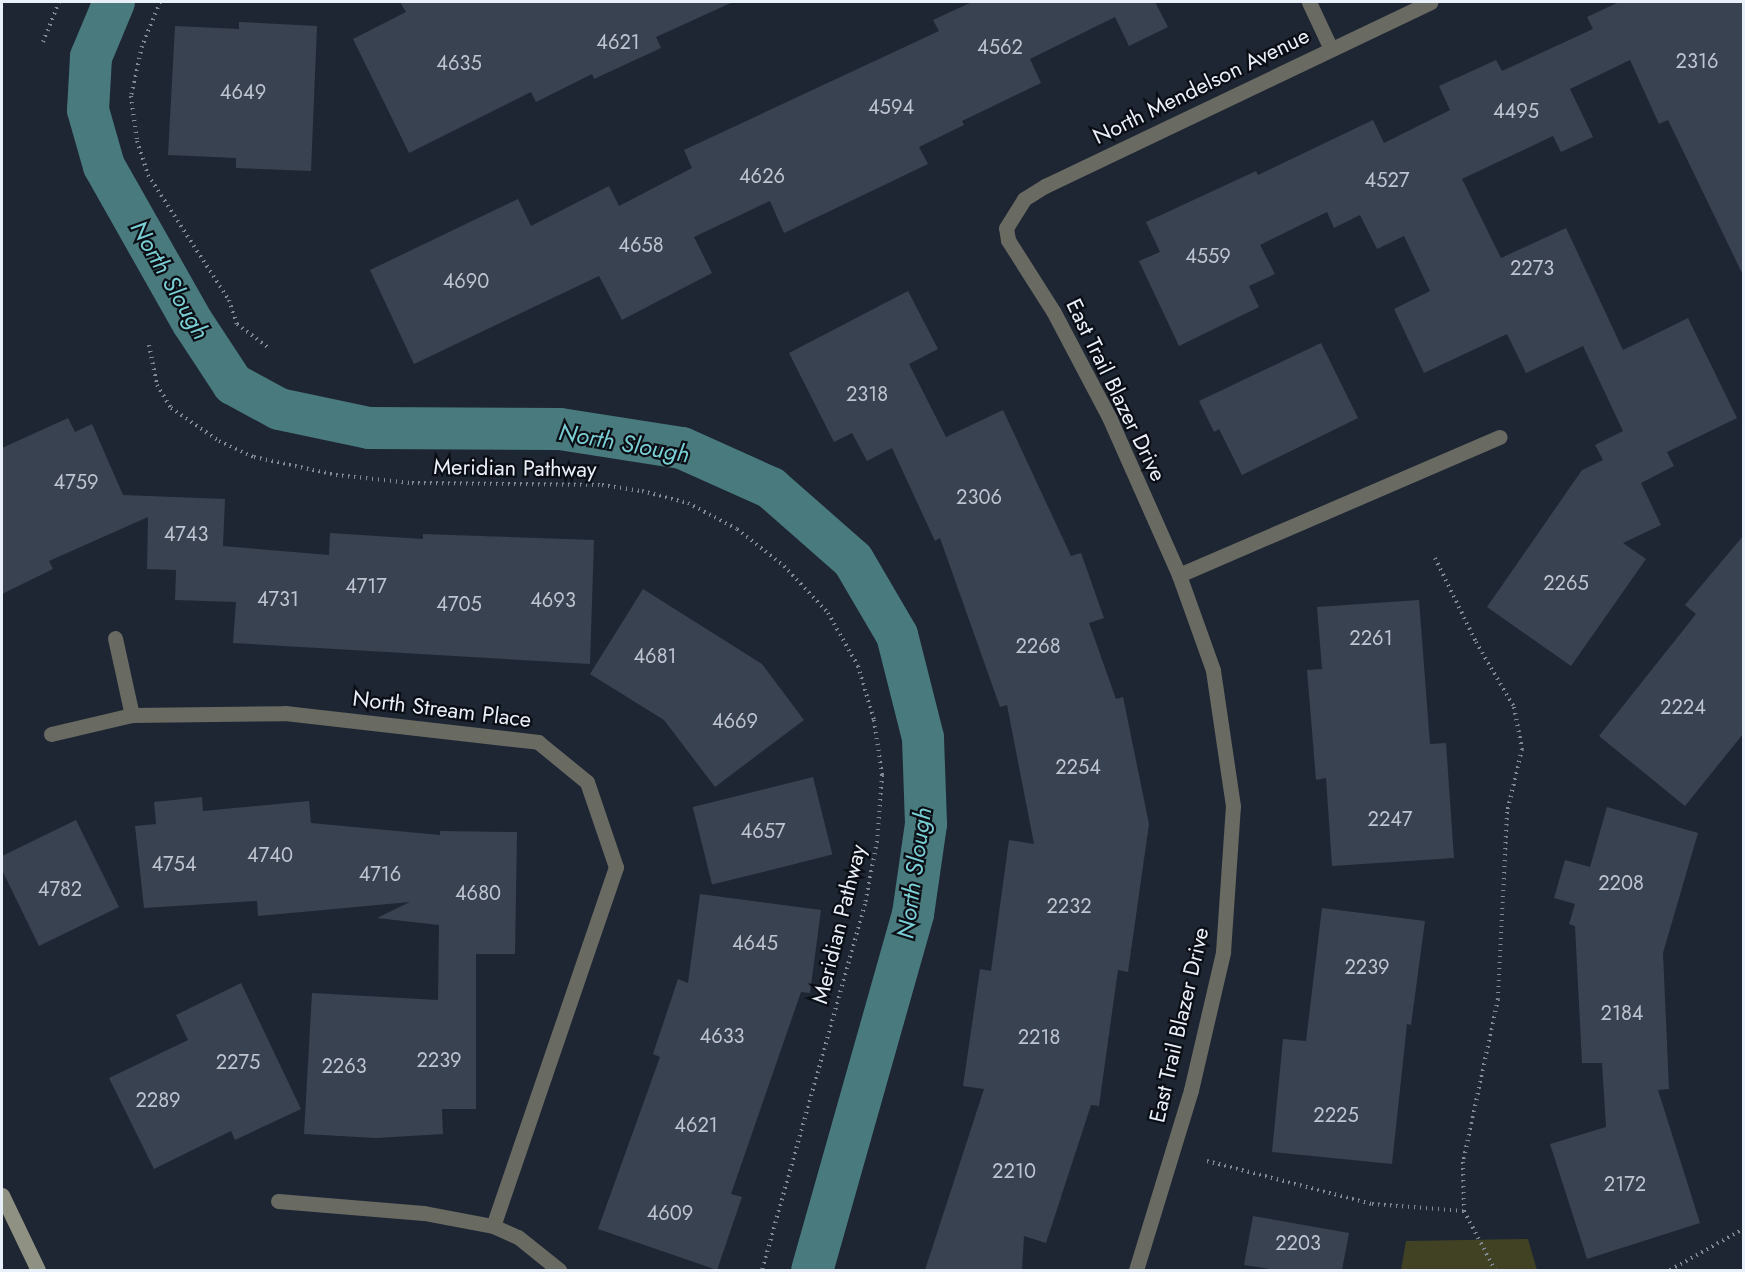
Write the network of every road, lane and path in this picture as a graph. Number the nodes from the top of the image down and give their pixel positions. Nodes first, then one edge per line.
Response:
1 (59, 2) edge
2 (160, 2) edge
3 (1309, 2) edge
4 (1430, 2) edge
5 (43, 42) dead end
6 (1331, 49) junction
7 (1006, 228) joint
8 (149, 345) dead end
9 (270, 349) dead end
10 (1500, 436) dead end
11 (1435, 558) dead end
12 (1179, 575) junction
13 (114, 638) dead end
14 (132, 715) junction
15 (51, 734) dead end
16 (1207, 1161) dead end
17 (2, 1195) edge
18 (278, 1201) dead end
19 (1464, 1211) junction
20 (6, 1215) edge
21 (493, 1226) junction
22 (1743, 1229) edge
23 (38, 1270) edge
24 (559, 1270) edge
25 (762, 1270) edge
26 (1136, 1270) edge
27 (1496, 1270) edge
28 (1670, 1270) edge

1 - 5 path
2 - 9 path
3 - 6 street
4 - 6 street, North Mendelson Avenue
6 - 7 street, North Mendelson Avenue
7 - 12 street, East Trail Blazer Drive
8 - 25 path, Meridian Pathway
10 - 12 street
11 - 19 path
12 - 26 street, East Trail Blazer Drive
13 - 14 street
14 - 15 street, North Stream Place
14 - 21 street, North Stream Place
16 - 19 path
17 - 20 main road
18 - 21 street
19 - 27 path
20 - 23 main road
21 - 24 street
22 - 28 path

